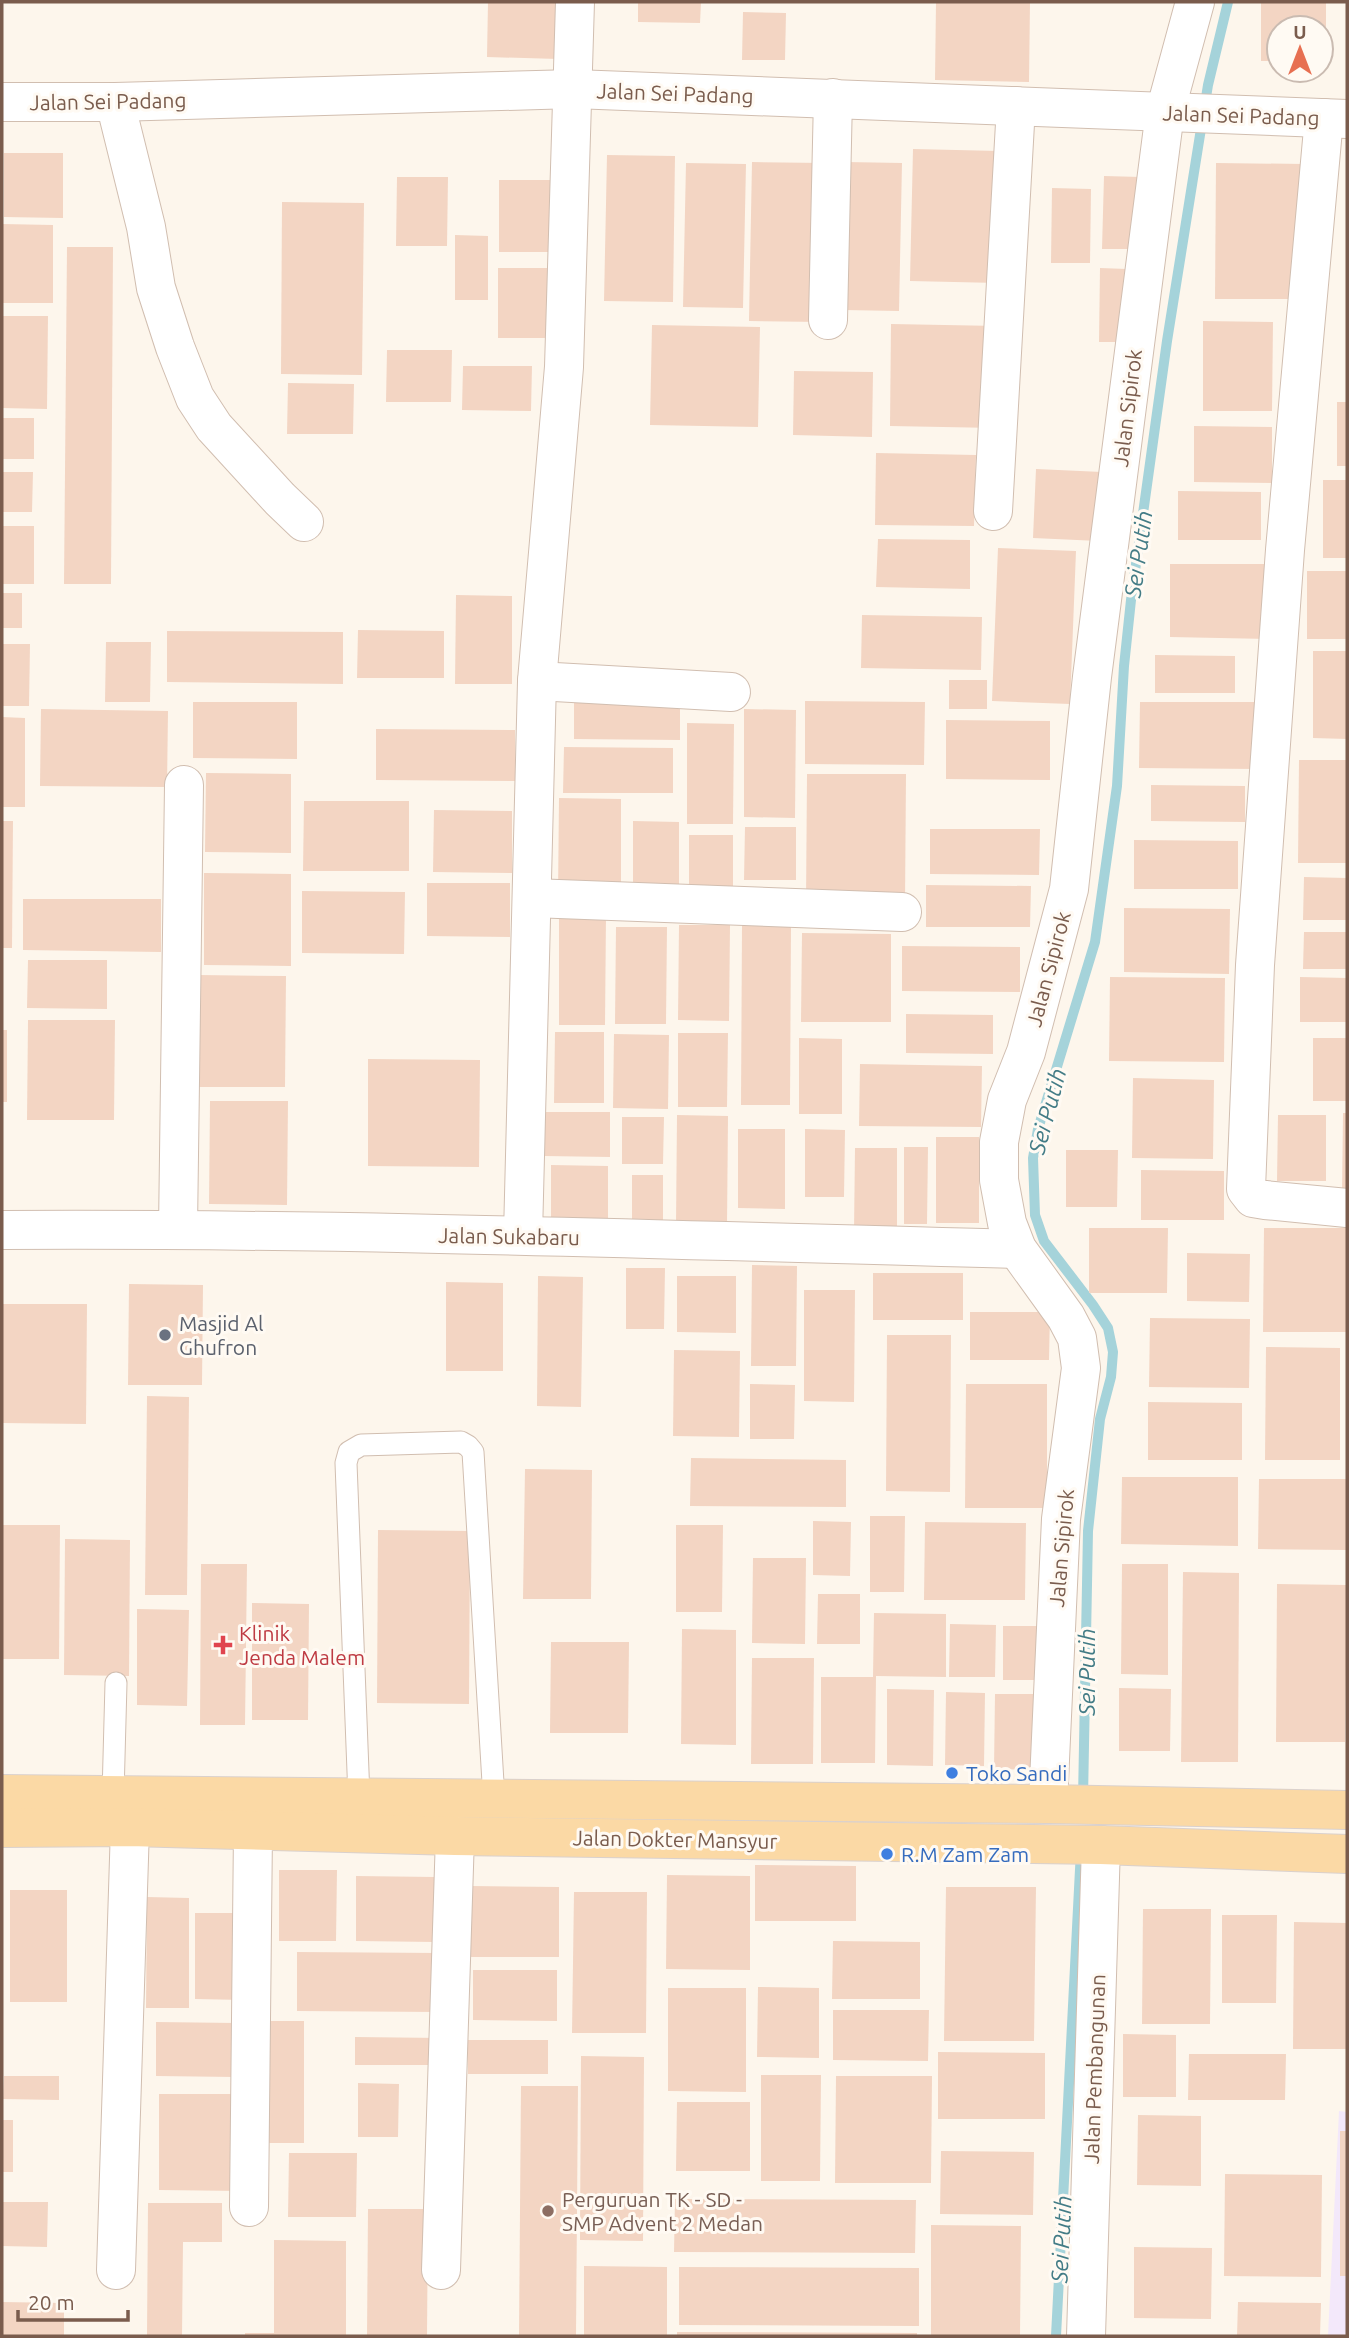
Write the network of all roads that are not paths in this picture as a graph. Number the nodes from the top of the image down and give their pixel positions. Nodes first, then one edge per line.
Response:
1 (575, 2) edge
2 (1195, 2) edge
3 (573, 89) junction
4 (833, 98) junction
5 (2, 102) edge
6 (115, 103) junction
7 (1016, 106) junction
8 (1174, 112) junction
9 (1336, 118) edge
10 (828, 320) dead end
11 (993, 511) dead end
12 (304, 522) dead end
13 (537, 681) junction
14 (732, 692) dead end
15 (184, 785) dead end
16 (532, 898) junction
17 (902, 912) dead end
18 (1347, 1208) edge
19 (177, 1229) junction
20 (2, 1230) edge
21 (523, 1236) junction
22 (1017, 1250) junction
23 (116, 1683) dead end
24 (2, 1794) edge
25 (359, 1797) junction
26 (494, 1799) junction
27 (1055, 1804) junction
28 (122, 1811) junction
29 (1347, 1811) edge
30 (2, 1828) edge
31 (253, 1831) junction
32 (455, 1836) junction
33 (1085, 1845) junction
34 (1347, 1854) edge
35 (249, 2207) dead end
36 (116, 2270) dead end
37 (441, 2270) dead end
38 (1086, 2336) edge

1 - 3 street
2 - 8 street, Jalan Sipirok
3 - 4 street, Jalan Sei Padang
3 - 6 street, Jalan Sei Padang
3 - 13 street
4 - 7 street, Jalan Sei Padang
4 - 10 street
5 - 6 street, Jalan Sei Padang
6 - 12 street
7 - 8 street, Jalan Sei Padang
7 - 11 street
8 - 9 street, Jalan Sei Padang
8 - 22 street, Jalan Sipirok
9 - 18 street
13 - 14 street
13 - 16 street
15 - 19 street
16 - 17 street
16 - 21 street
19 - 20 street, Jalan Sukabaru
19 - 21 street, Jalan Sukabaru
21 - 22 street, Jalan Sukabaru
22 - 27 street, Jalan Sipirok
23 - 28 lane
24 - 28 main road, Jalan Dokter Mansyur
25 - 26 main road, Jalan Dokter Mansyur
25 - 26 lane
25 - 28 main road, Jalan Dokter Mansyur
26 - 27 main road, Jalan Dokter Mansyur
27 - 29 main road, Jalan Dokter Mansyur
28 - 30 main road, Jalan Dokter Mansyur
28 - 31 main road, Jalan Dokter Mansyur
28 - 36 street
31 - 32 main road, Jalan Dokter Mansyur
31 - 35 street
32 - 33 main road, Jalan Dokter Mansyur
32 - 37 street
33 - 34 main road, Jalan Dokter Mansyur
33 - 38 street, Jalan Pembangunan

